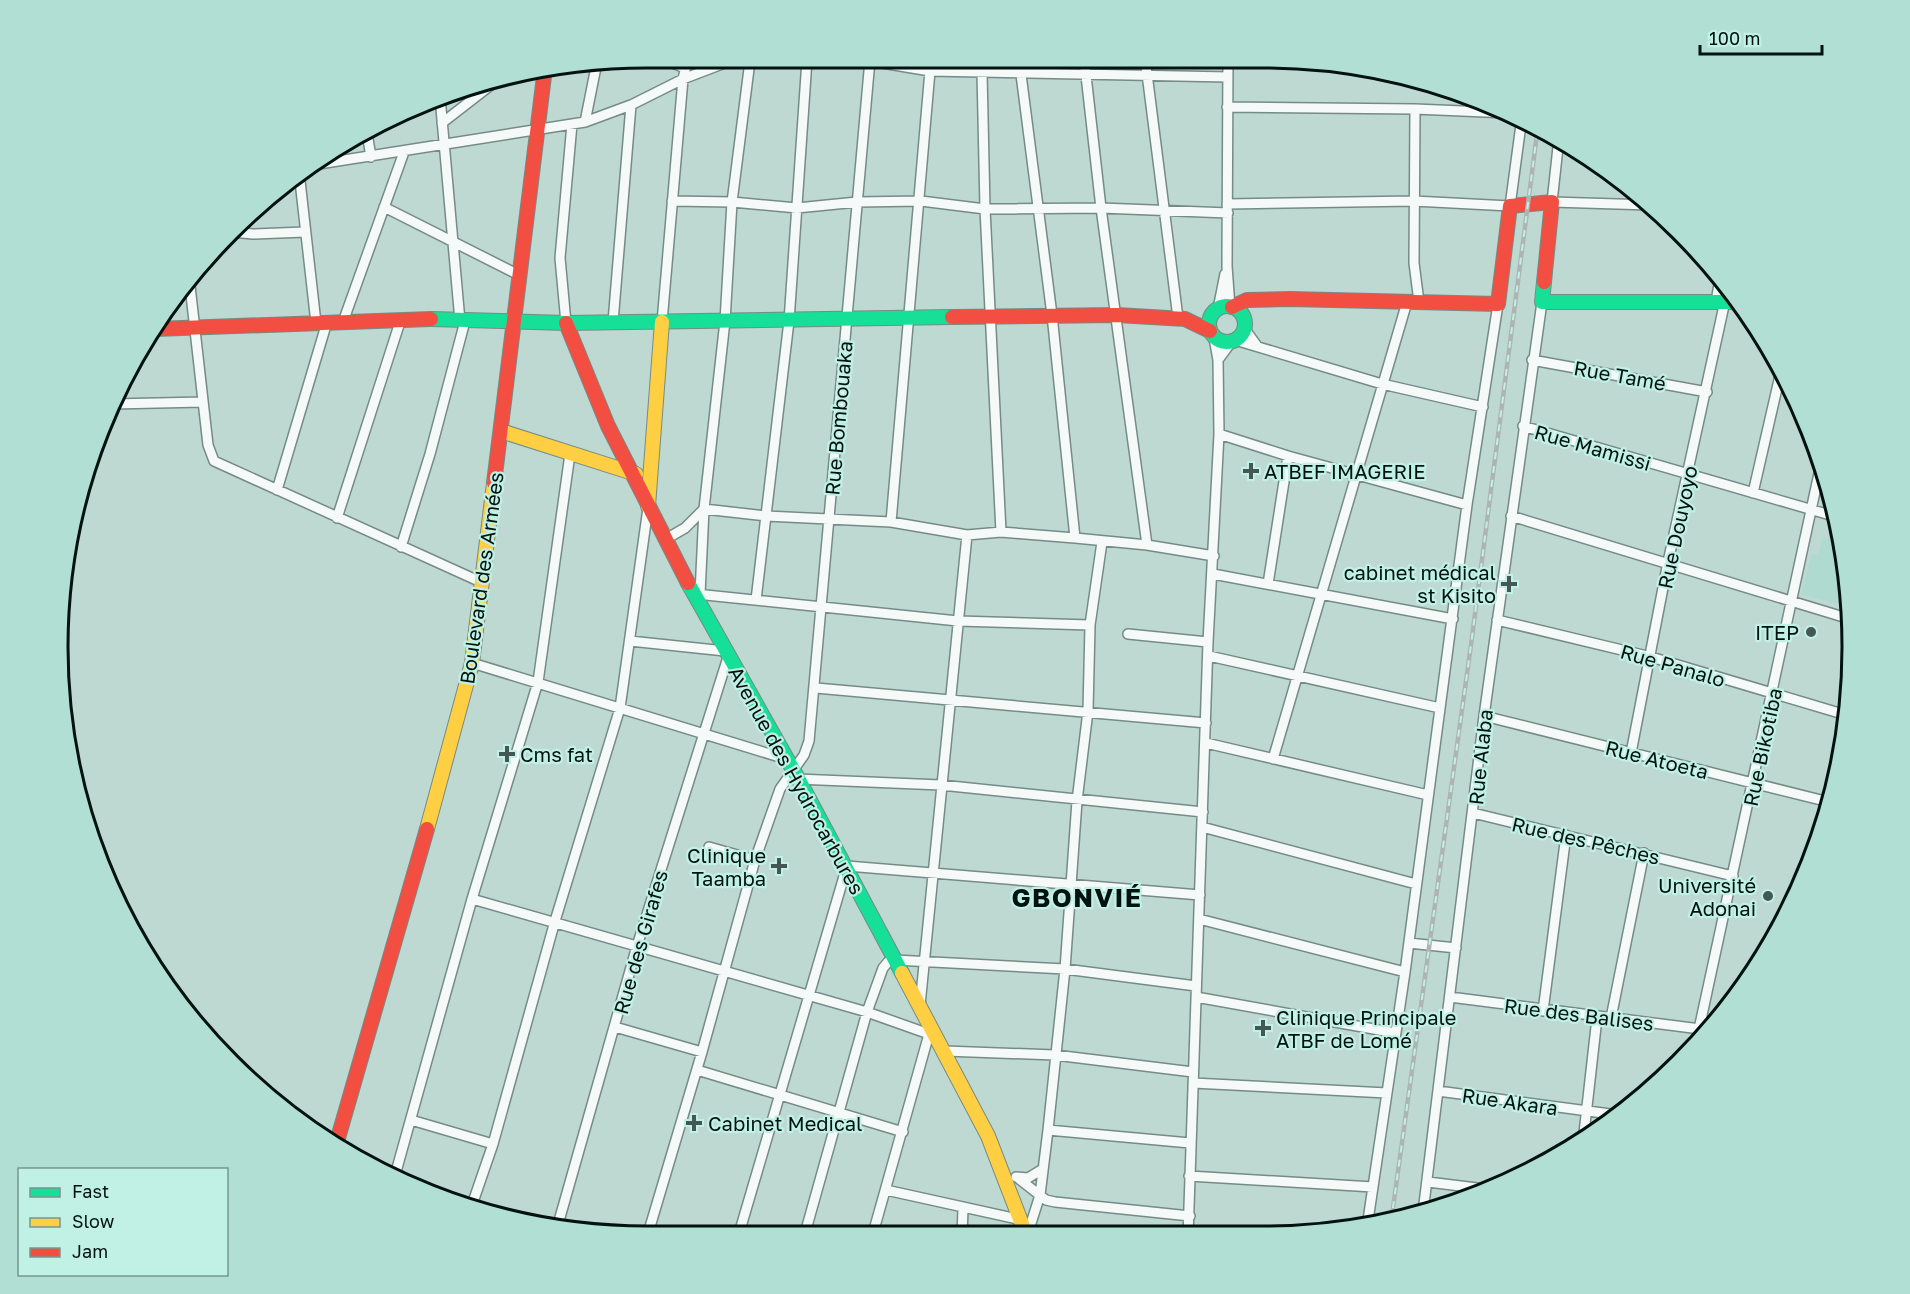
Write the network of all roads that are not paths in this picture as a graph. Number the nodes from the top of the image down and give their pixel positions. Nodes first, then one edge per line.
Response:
1 (685, 68) edge
2 (712, 68) edge
3 (749, 68) edge
4 (806, 68) edge
5 (869, 68) edge
6 (912, 68) edge
7 (930, 68) edge
8 (1020, 68) edge
9 (1086, 68) edge
10 (1146, 68) edge
11 (1228, 68) edge
12 (595, 70) edge
13 (930, 71) junction
14 (982, 72) junction
15 (1021, 74) junction
16 (1087, 75) junction
17 (1146, 76) junction
18 (543, 77) edge
19 (1228, 77) junction
20 (683, 79) junction
21 (483, 91) edge
22 (631, 105) junction
23 (441, 106) edge
24 (1227, 107) junction
25 (1415, 109) junction
26 (1485, 112) edge
27 (585, 122) junction
28 (442, 123) junction
29 (572, 124) junction
30 (1521, 128) edge
31 (537, 130) junction
32 (369, 139) edge
33 (444, 146) junction
34 (1557, 148) edge
35 (404, 152) junction
36 (371, 156) junction
37 (329, 162) edge
38 (300, 183) edge
39 (672, 201) junction
40 (921, 201) junction
41 (1414, 201) junction
42 (732, 202) junction
43 (857, 202) junction
44 (1552, 202) junction
45 (1637, 205) edge
46 (1510, 206) junction
47 (384, 207) junction
48 (797, 208) junction
49 (1038, 208) junction
50 (1101, 208) junction
51 (985, 209) junction
52 (1228, 209) junction
53 (1164, 210) junction
54 (305, 232) junction
55 (241, 233) edge
56 (451, 241) junction
57 (519, 275) junction
58 (190, 290) edge
59 (1720, 290) edge
60 (1264, 300) junction
61 (1413, 302) junction
62 (1542, 302) junction
63 (1720, 302) junction
64 (1729, 302) edge
65 (1498, 304) junction
66 (1223, 310) junction
67 (992, 315) junction
68 (1052, 315) junction
69 (1117, 315) junction
70 (847, 318) junction
71 (910, 319) junction
72 (1181, 319) junction
73 (514, 320) junction
74 (463, 321) junction
75 (725, 321) junction
76 (789, 321) junction
77 (321, 322) junction
78 (343, 322) junction
79 (400, 322) junction
80 (613, 322) junction
81 (662, 322) junction
82 (566, 323) junction
83 (162, 329) edge
84 (195, 330) junction
85 (1239, 333) junction
86 (1212, 334) junction
87 (1218, 360) junction
88 (1532, 360) junction
89 (1778, 382) edge
90 (1382, 384) junction
91 (1707, 392) junction
92 (203, 402) junction
93 (121, 404) edge
94 (1483, 407) junction
95 (1523, 426) junction
96 (501, 431) junction
97 (1219, 434) junction
98 (570, 454) junction
99 (1288, 456) junction
100 (652, 472) junction
101 (632, 474) junction
102 (1688, 474) junction
103 (1356, 476) junction
104 (1818, 480) edge
105 (277, 490) junction
106 (1754, 493) junction
107 (1467, 505) junction
108 (648, 506) junction
109 (704, 509) junction
110 (1812, 510) junction
111 (1827, 514) edge
112 (766, 516) junction
113 (1511, 516) junction
114 (337, 518) junction
115 (829, 518) junction
116 (891, 522) junction
117 (1001, 532) junction
118 (967, 536) junction
119 (1075, 538) junction
120 (666, 539) junction
121 (1102, 542) junction
122 (1147, 545) junction
123 (401, 547) junction
124 (1214, 556) junction
125 (1668, 562) junction
126 (1213, 574) junction
127 (483, 584) junction
128 (1268, 584) junction
129 (697, 594) junction
130 (1320, 595) junction
131 (756, 600) junction
132 (1792, 603) junction
133 (820, 605) junction
134 (1841, 617) edge
135 (1454, 619) junction
136 (1497, 620) junction
137 (958, 621) junction
138 (1090, 625) junction
139 (1128, 633) dead end
140 (630, 641) junction
141 (1208, 642) junction
142 (727, 654) junction
143 (1209, 656) junction
144 (1651, 657) junction
145 (472, 663) junction
146 (1297, 677) junction
147 (538, 682) junction
148 (816, 688) junction
149 (1773, 694) junction
150 (950, 701) junction
151 (620, 708) junction
152 (1440, 708) junction
153 (1088, 711) junction
154 (1839, 713) edge
155 (1484, 716) junction
156 (1206, 723) junction
157 (703, 733) junction
158 (1206, 743) junction
159 (1631, 753) junction
160 (786, 759) junction
161 (1273, 759) junction
162 (795, 776) junction
163 (1754, 783) junction
164 (941, 785) junction
165 (1428, 795) junction
166 (1822, 800) edge
167 (1077, 801) junction
168 (1203, 812) junction
169 (1473, 813) junction
170 (1202, 827) junction
171 (1566, 835) junction
172 (709, 848) dead end
173 (1644, 853) junction
174 (755, 860) junction
175 (847, 866) junction
176 (933, 872) junction
177 (1733, 876) junction
178 (1070, 883) junction
179 (1416, 884) junction
180 (1200, 895) junction
181 (472, 899) junction
182 (1199, 919) junction
183 (555, 921) junction
184 (1409, 943) junction
185 (637, 946) junction
186 (1456, 948) junction
187 (895, 960) junction
188 (926, 962) junction
189 (1065, 969) junction
190 (723, 971) junction
191 (1405, 972) junction
192 (1196, 986) junction
193 (807, 996) junction
194 (1196, 997) junction
195 (1450, 997) junction
196 (920, 1006) junction
197 (1544, 1011) junction
198 (867, 1012) junction
199 (1597, 1018) junction
200 (1611, 1018) junction
201 (1705, 1021) edge
202 (615, 1027) junction
203 (1699, 1028) edge
204 (930, 1031) junction
205 (1396, 1034) junction
206 (945, 1051) junction
207 (702, 1052) junction
208 (1055, 1055) junction
209 (697, 1070) junction
210 (1193, 1072) junction
211 (1193, 1083) junction
212 (1438, 1091) junction
213 (1387, 1093) junction
214 (780, 1094) junction
215 (840, 1112) junction
216 (1587, 1112) junction
217 (1606, 1114) edge
218 (411, 1120) junction
219 (1585, 1129) edge
220 (1048, 1130) junction
221 (903, 1132) junction
222 (338, 1137) edge
223 (1190, 1143) junction
224 (493, 1144) junction
225 (397, 1170) edge
226 (1041, 1170) junction
227 (1004, 1171) junction
228 (1190, 1176) junction
229 (1018, 1178) junction
230 (1428, 1182) junction
231 (1373, 1187) junction
232 (1471, 1187) edge
233 (886, 1190) junction
234 (1040, 1195) junction
235 (474, 1200) edge
236 (1055, 1202) junction
237 (1424, 1204) edge
238 (963, 1208) junction
239 (1035, 1210) junction
240 (1019, 1215) junction
241 (1190, 1216) junction
242 (1369, 1216) edge
243 (558, 1220) edge
244 (650, 1226) edge
245 (741, 1226) edge
246 (807, 1226) edge
247 (875, 1226) edge
248 (962, 1226) edge
249 (1023, 1226) edge
250 (1030, 1226) edge
251 (1189, 1226) edge

1 - 20 street
2 - 20 street
3 - 42 street
4 - 48 street
5 - 43 street, Rue Bombouaka
6 - 13 street
7 - 13 street
8 - 15 street
9 - 16 street
10 - 17 street
11 - 19 street
12 - 27 street
13 - 14 street
13 - 40 street
14 - 15 street
14 - 51 street
15 - 16 street
15 - 49 street
16 - 17 street
16 - 50 street
17 - 19 street
17 - 53 street
18 - 31 main road, Boulevard des Armées
19 - 24 street
20 - 22 street
20 - 39 street
21 - 28 street
22 - 27 street
22 - 80 street
23 - 28 street
24 - 25 street
24 - 52 street
25 - 26 street
25 - 41 street
27 - 29 street
28 - 33 street
29 - 31 street
29 - 82 street
30 - 46 street
31 - 33 street
31 - 57 main road, Boulevard des Armées
32 - 36 street
33 - 35 street
33 - 56 street
34 - 44 street
35 - 36 street
35 - 47 street
36 - 37 street
38 - 54 street
39 - 42 street
39 - 81 street
40 - 43 street
40 - 51 street
40 - 71 street
41 - 46 street
41 - 52 street
41 - 61 street
42 - 48 street
42 - 75 street
43 - 48 street
43 - 70 street, Rue Bombouaka
44 - 45 street
44 - 46 main road
44 - 62 main road
46 - 65 main road
47 - 56 street
47 - 78 street
48 - 76 street
49 - 50 street
49 - 51 street
49 - 68 street
50 - 53 street
50 - 69 street
51 - 67 street
52 - 53 street
52 - 66 street
53 - 72 street
54 - 55 street
54 - 77 street
56 - 57 street
56 - 74 street
57 - 73 main road, Boulevard des Armées
58 - 84 street
59 - 63 street, Rue Douyoyo
60 - 61 main road
60 - 66 main road
60 - 85 main road
61 - 65 main road
61 - 90 street
62 - 63 main road
62 - 88 street, Rue Alaba
63 - 64 main road
63 - 91 street, Rue Douyoyo
65 - 94 street
66 - 72 main road
66 - 85 main road
66 - 86 main road
67 - 68 main road
67 - 71 main road
67 - 117 street
68 - 69 main road
68 - 119 street
69 - 72 main road
69 - 122 street
70 - 71 main road
70 - 76 main road
70 - 115 street, Rue Bombouaka
71 - 116 street
72 - 86 main road
73 - 74 main road
73 - 82 main road
73 - 96 main road, Boulevard des Armées
74 - 79 main road
74 - 123 street
75 - 76 main road
75 - 81 main road
75 - 109 street
76 - 112 street
77 - 78 main road
77 - 84 main road
77 - 105 street
78 - 79 main road
79 - 114 street
80 - 81 main road
80 - 82 main road
81 - 100 main road
82 - 101 main road, Avenue des Hydrocarbures
83 - 84 main road
84 - 92 street
85 - 86 main road
85 - 87 street
85 - 90 street
86 - 87 street
87 - 97 street
88 - 91 street, Rue Tamé
88 - 95 street, Rue Alaba
89 - 106 street
90 - 94 street
90 - 103 street
91 - 102 street, Rue Douyoyo
92 - 93 street
92 - 105 street
94 - 107 street
95 - 102 street, Rue Mamissi
95 - 113 street, Rue Alaba
96 - 98 main road
96 - 127 main road, Boulevard des Armées
97 - 99 street
97 - 124 street
98 - 101 main road
98 - 147 street
99 - 103 street
99 - 128 street
100 - 101 main road
100 - 108 main road
101 - 108 main road, Avenue des Hydrocarbures
102 - 106 street, Rue Mamissi
102 - 125 street, Rue Douyoyo
103 - 107 street
103 - 130 street
104 - 110 street, Rue Bikotiba
105 - 114 street
106 - 110 street, Rue Mamissi
107 - 135 street
108 - 120 main road, Avenue des Hydrocarbures
108 - 140 street
109 - 112 street
109 - 120 street
109 - 129 street
110 - 111 street, Rue Mamissi
110 - 132 street, Rue Bikotiba
112 - 115 street
112 - 131 street
113 - 125 street
113 - 136 street, Rue Alaba
114 - 123 street
115 - 116 street
115 - 133 street, Rue Bombouaka
116 - 118 street
117 - 118 street
117 - 119 street
118 - 137 street
119 - 121 street
120 - 129 main road, Avenue des Hydrocarbures
121 - 122 street
121 - 138 street
122 - 124 street
123 - 127 street
124 - 126 street
125 - 132 street
125 - 144 street, Rue Douyoyo
126 - 128 street
126 - 141 street
127 - 145 main road, Boulevard des Armées
128 - 130 street
129 - 131 street
129 - 142 main road, Avenue des Hydrocarbures
130 - 135 street
130 - 146 street
131 - 133 street
132 - 134 street
132 - 149 street, Rue Bikotiba
133 - 137 street
133 - 148 street, Rue Bombouaka
135 - 152 street
136 - 144 street, Rue Panalo
136 - 155 street, Rue Alaba
137 - 138 street
137 - 150 street
138 - 153 street
139 - 141 street
140 - 142 street
140 - 151 street
141 - 143 street
142 - 157 street, Rue des Girafes
142 - 160 main road, Avenue des Hydrocarbures
143 - 146 street
143 - 156 street
144 - 149 street, Rue Panalo
144 - 159 street, Rue Douyoyo
145 - 147 street
145 - 222 main road, Boulevard des Armées
146 - 152 street
146 - 161 street
147 - 151 street
147 - 181 street
148 - 150 street
148 - 162 street, Rue Bombouaka
149 - 154 street, Rue Panalo
149 - 163 street, Rue Bikotiba
150 - 153 street
150 - 164 street
151 - 157 street
151 - 183 street
152 - 165 street
153 - 156 street
153 - 167 street
155 - 159 street, Rue Atoeta
155 - 169 street, Rue Alaba
156 - 158 street
157 - 160 street
157 - 185 street, Rue des Girafes
158 - 161 street
158 - 168 street
159 - 163 street, Rue Atoeta
160 - 162 main road, Avenue des Hydrocarbures
161 - 165 street
162 - 164 street
162 - 174 street, Rue Bombouaka
162 - 175 main road, Avenue des Hydrocarbures
163 - 166 street, Rue Atoeta
163 - 177 street, Rue Bikotiba
164 - 167 street
164 - 176 street
165 - 179 street
167 - 168 street
167 - 178 street
168 - 170 street
169 - 171 street, Rue des Pêches
169 - 186 street, Rue Alaba
170 - 179 street
170 - 180 street
171 - 173 street, Rue des Pêches
171 - 197 street
172 - 174 street
173 - 177 street, Rue des Pêches
173 - 200 street
174 - 190 street, Rue Bombouaka
175 - 176 street
175 - 187 main road, Avenue des Hydrocarbures
175 - 193 street
176 - 178 street
176 - 188 street
177 - 201 street, Rue Bikotiba
178 - 180 street
178 - 189 street
179 - 184 street
180 - 182 street
181 - 183 street
181 - 218 street
182 - 191 street
182 - 192 street
183 - 185 street
183 - 224 street
184 - 186 street
184 - 191 street
185 - 190 street
185 - 202 street, Rue des Girafes
186 - 195 street, Rue Alaba
187 - 188 street
187 - 196 main road, Avenue des Hydrocarbures
187 - 198 street
188 - 189 street
188 - 196 street
189 - 192 street
189 - 208 street
190 - 193 street
190 - 207 street, Rue Bombouaka
191 - 205 street
192 - 194 street
193 - 198 street
193 - 214 street
194 - 205 street
194 - 210 street
195 - 197 street, Rue des Balises
195 - 212 street, Rue Alaba
196 - 204 main road, Avenue des Hydrocarbures
197 - 199 street, Rue des Balises
198 - 204 street
198 - 215 street
199 - 200 street, Rue des Balises
199 - 216 street
200 - 203 street, Rue des Balises
202 - 207 street
202 - 243 street, Rue des Girafes
204 - 206 main road, Avenue des Hydrocarbures
204 - 221 street
205 - 213 street
206 - 208 street
206 - 227 main road, Avenue des Hydrocarbures
207 - 209 street, Rue Bombouaka
208 - 210 street
208 - 220 street
209 - 214 street
209 - 244 street, Rue Bombouaka
210 - 211 street
211 - 213 street
211 - 223 street
212 - 216 street, Rue Akara
212 - 230 street, Rue Alaba
213 - 231 street
214 - 215 street
214 - 245 street
215 - 221 street
215 - 246 street
216 - 217 street, Rue Akara
216 - 219 street
218 - 224 street
218 - 225 street
220 - 223 street
220 - 226 street
221 - 233 street
223 - 228 street
224 - 235 street
226 - 229 street
226 - 234 street
227 - 229 street
227 - 240 main road, Avenue des Hydrocarbures
228 - 231 street
228 - 241 street
229 - 234 street
230 - 232 street
230 - 237 street, Rue Alaba
231 - 242 street
233 - 238 street
233 - 247 street
234 - 236 street
234 - 239 street
236 - 239 street
236 - 241 street
238 - 240 street
238 - 248 street
239 - 240 street
239 - 250 street
240 - 249 main road, Avenue des Hydrocarbures
241 - 251 street

